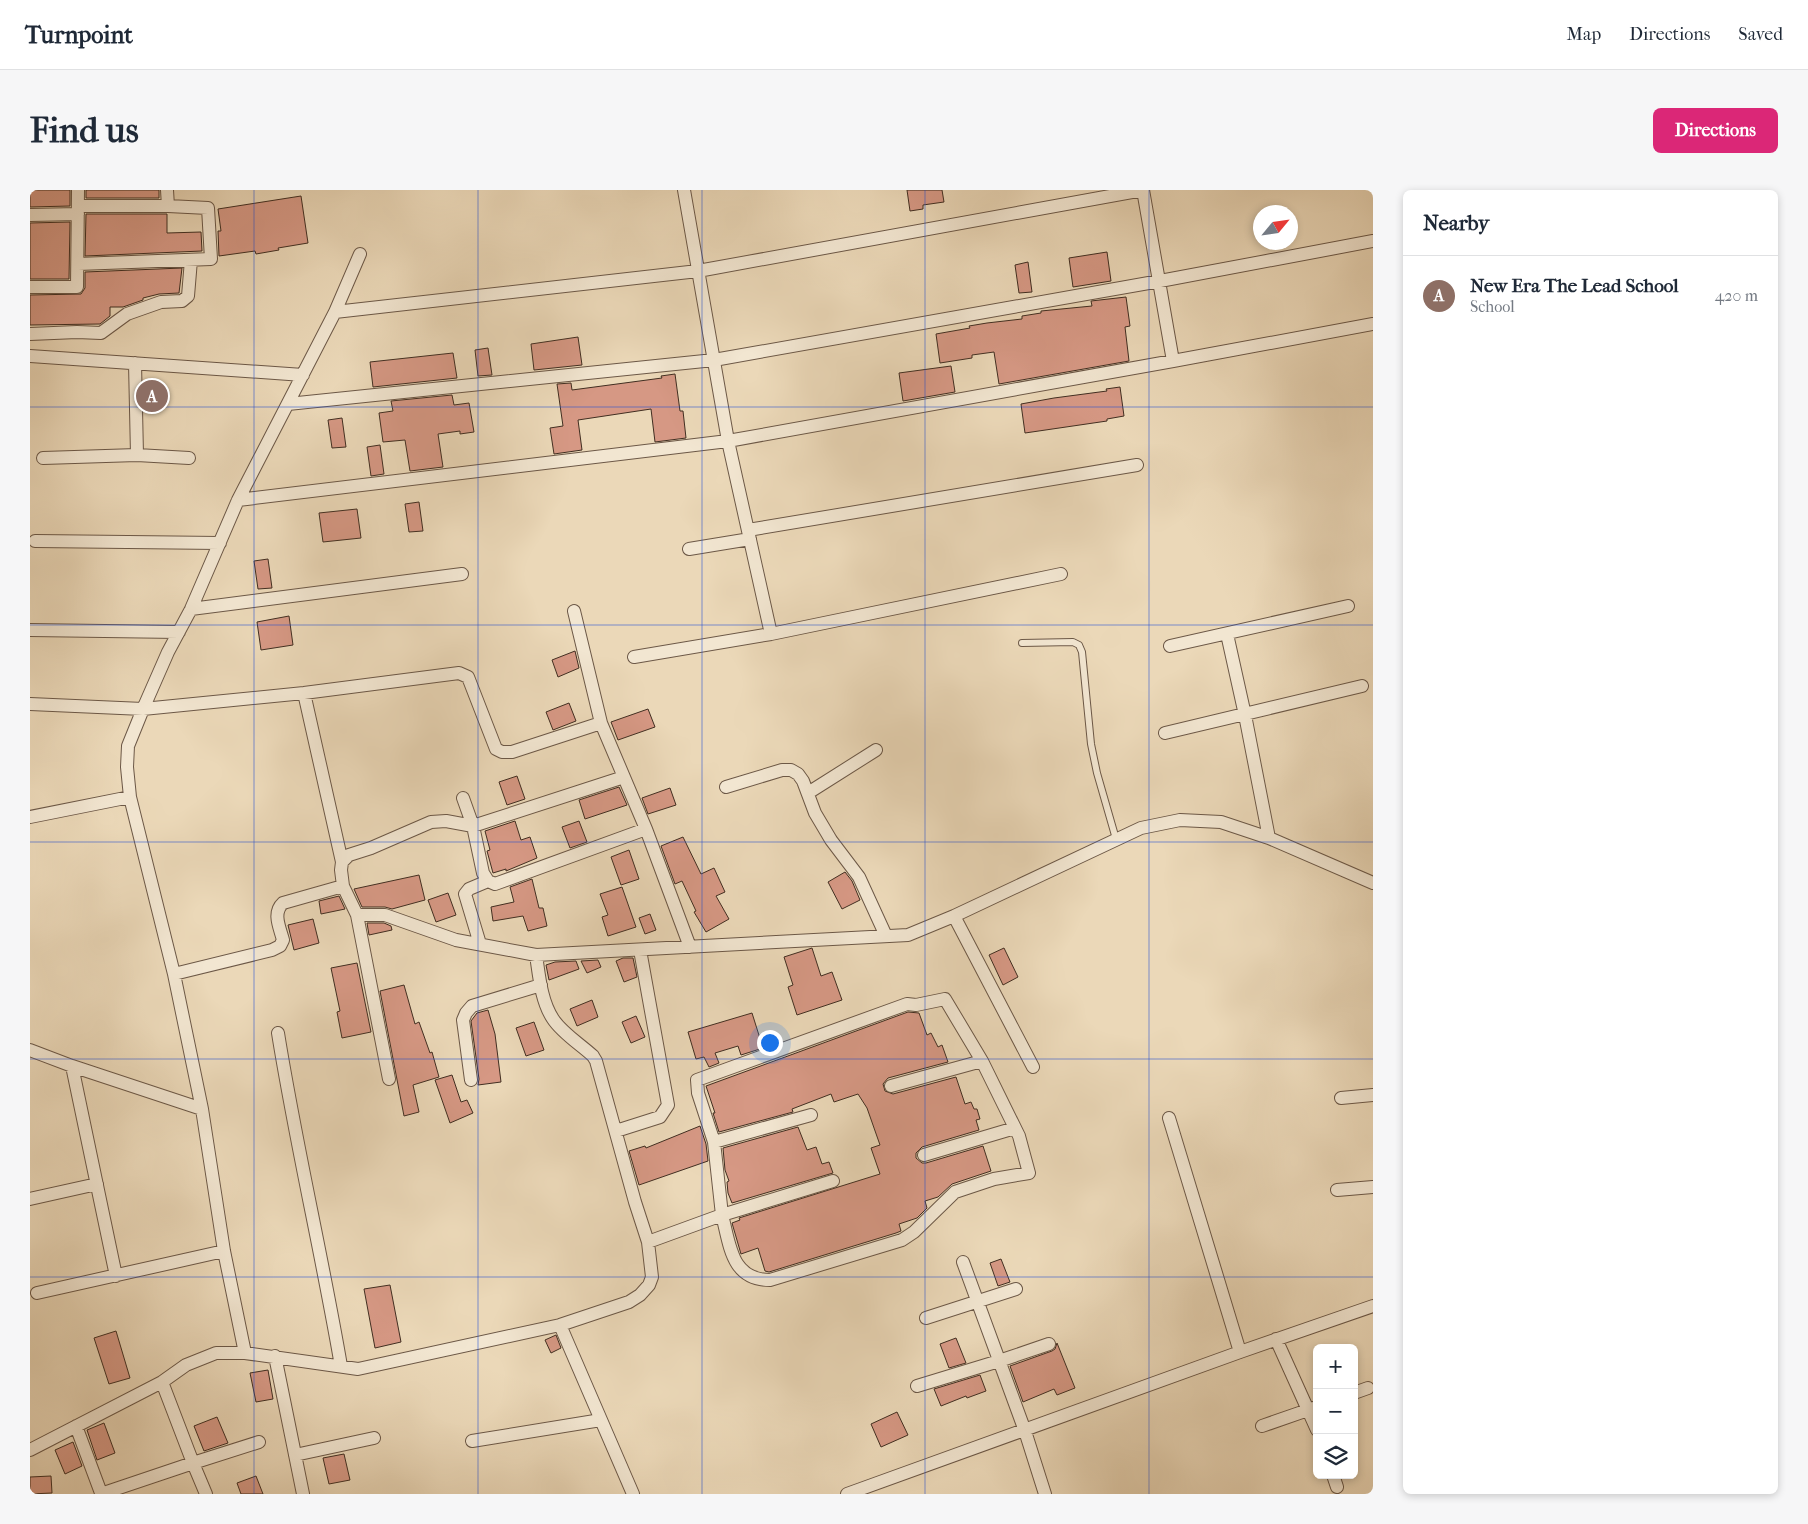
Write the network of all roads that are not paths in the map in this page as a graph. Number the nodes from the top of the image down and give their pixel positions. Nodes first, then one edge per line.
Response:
1 (78, 190) edge
2 (167, 190) edge
3 (684, 190) edge
4 (1143, 190) edge
5 (168, 206) junction
6 (78, 210) junction
7 (30, 215) edge
8 (1373, 241) edge
9 (360, 254) dead end
10 (190, 260) junction
11 (78, 264) junction
12 (698, 271) junction
13 (1160, 281) junction
14 (30, 287) edge
15 (335, 312) junction
16 (1373, 324) edge
17 (30, 334) edge
18 (30, 356) edge
19 (714, 360) junction
20 (1173, 361) junction
21 (135, 363) junction
22 (303, 375) junction
23 (288, 404) junction
24 (728, 441) junction
25 (137, 455) junction
26 (43, 458) dead end
27 (189, 458) dead end
28 (1137, 465) dead end
29 (238, 500) junction
30 (749, 534) junction
31 (34, 541) dead end
32 (220, 543) junction
33 (689, 549) dead end
34 (462, 574) dead end
35 (1061, 574) dead end
36 (1348, 606) dead end
37 (192, 609) junction
38 (574, 611) dead end
39 (30, 630) edge
40 (179, 632) junction
41 (771, 634) junction
42 (1227, 634) junction
43 (1022, 643) dead end
44 (1170, 646) dead end
45 (634, 657) dead end
46 (1362, 686) dead end
47 (304, 693) junction
48 (30, 704) edge
49 (143, 709) junction
50 (1245, 715) junction
51 (601, 724) junction
52 (1165, 734) dead end
53 (876, 750) dead end
54 (624, 777) junction
55 (726, 787) dead end
56 (808, 793) junction
57 (130, 796) junction
58 (463, 798) dead end
59 (30, 817) edge
60 (473, 826) junction
61 (646, 829) junction
62 (1269, 838) junction
63 (1116, 840) junction
64 (342, 862) junction
65 (488, 881) junction
66 (1373, 883) edge
67 (344, 886) junction
68 (357, 915) junction
69 (954, 916) junction
70 (886, 936) junction
71 (480, 944) junction
72 (690, 947) junction
73 (640, 950) junction
74 (536, 954) junction
75 (174, 974) junction
76 (541, 985) junction
77 (278, 1033) dead end
78 (30, 1050) edge
79 (982, 1062) junction
80 (72, 1066) junction
81 (1033, 1068) dead end
82 (389, 1079) dead end
83 (471, 1080) dead end
84 (891, 1086) dead end
85 (1373, 1095) edge
86 (1341, 1098) dead end
87 (202, 1109) junction
88 (811, 1115) dead end
89 (1169, 1118) dead end
90 (1015, 1128) junction
91 (616, 1131) junction
92 (714, 1142) junction
93 (924, 1155) dead end
94 (833, 1181) dead end
95 (97, 1184) junction
96 (1373, 1187) edge
97 (1337, 1190) dead end
98 (30, 1199) edge
99 (722, 1215) junction
100 (648, 1242) junction
101 (224, 1251) junction
102 (963, 1262) dead end
103 (116, 1276) junction
104 (1016, 1290) dead end
105 (37, 1293) dead end
106 (978, 1302) junction
107 (1373, 1306) edge
108 (926, 1318) dead end
109 (560, 1326) junction
110 (1276, 1339) junction
111 (1049, 1344) dead end
112 (1240, 1352) junction
113 (245, 1353) junction
114 (274, 1356) junction
115 (999, 1361) junction
116 (341, 1366) junction
117 (162, 1382) junction
118 (917, 1386) dead end
119 (1368, 1388) dead end
120 (1358, 1392) edge
121 (1312, 1408) edge
122 (601, 1420) junction
123 (76, 1426) junction
124 (1262, 1426) dead end
125 (1025, 1431) junction
126 (374, 1438) dead end
127 (472, 1441) dead end
128 (260, 1442) dead end
129 (30, 1450) edge
130 (295, 1455) junction
131 (193, 1463) junction
132 (101, 1494) edge
133 (206, 1494) edge
134 (303, 1494) edge
135 (633, 1494) edge
136 (848, 1494) edge
137 (1045, 1494) edge

1 - 6 street
2 - 5 street
3 - 12 street
4 - 12 street
4 - 13 street
5 - 6 street
5 - 10 street
6 - 7 street
6 - 11 street
8 - 13 street
9 - 15 street
10 - 11 street
10 - 17 street
11 - 14 street
12 - 15 street
12 - 19 street
13 - 19 street
13 - 20 street
15 - 22 street
16 - 20 street
18 - 21 street
19 - 23 street
19 - 24 street
20 - 24 street
21 - 22 street
21 - 25 street
22 - 23 street
23 - 29 street
24 - 29 street
24 - 30 street
25 - 26 street
25 - 27 street
28 - 30 street
29 - 32 street
30 - 33 street
30 - 41 street
31 - 32 street
32 - 37 street
34 - 37 street
35 - 41 street
36 - 42 street
37 - 40 street
38 - 51 street
39 - 40 street
40 - 49 street
41 - 45 street
42 - 44 street
42 - 50 street
43 - 63 lane
46 - 50 street
47 - 49 street
47 - 51 street
47 - 64 street
48 - 49 street
49 - 57 street
50 - 52 street
50 - 62 street
51 - 54 street
53 - 56 street
54 - 60 street
54 - 61 street
55 - 56 street
56 - 70 street
57 - 59 street
57 - 75 street
58 - 60 street
60 - 64 street
60 - 65 street
61 - 65 street
61 - 72 street
62 - 63 street
62 - 66 street
63 - 69 street
64 - 67 street
65 - 71 street
67 - 68 street
67 - 75 street
68 - 71 street
68 - 82 street
69 - 70 street
69 - 81 street
70 - 72 street
71 - 74 street
72 - 73 street
73 - 74 street
73 - 91 street
74 - 76 street
75 - 87 street
76 - 83 street
76 - 91 street
77 - 116 street
78 - 80 street
79 - 84 street
79 - 90 street
79 - 92 street
80 - 87 street
80 - 95 street
85 - 86 street
87 - 101 street
88 - 92 street
89 - 112 street
90 - 93 street
90 - 99 street
91 - 100 street
92 - 99 street
94 - 99 street
95 - 98 street
95 - 103 street
96 - 97 street
99 - 100 street
100 - 109 street
101 - 103 street
101 - 113 street
102 - 106 street
103 - 105 street
104 - 106 street
106 - 108 street
106 - 115 street
107 - 110 street
109 - 116 street
109 - 122 street
110 - 112 street
110 - 121 street
111 - 115 street
112 - 125 street
113 - 114 street
113 - 117 street
114 - 116 street
114 - 130 street
115 - 118 street
115 - 125 street
117 - 123 street
117 - 131 street
119 - 120 street
121 - 124 street
122 - 127 street
122 - 135 street
123 - 129 street
123 - 132 street
125 - 136 street
125 - 137 street
126 - 130 street
128 - 131 street
130 - 134 street
131 - 132 street
131 - 133 street

